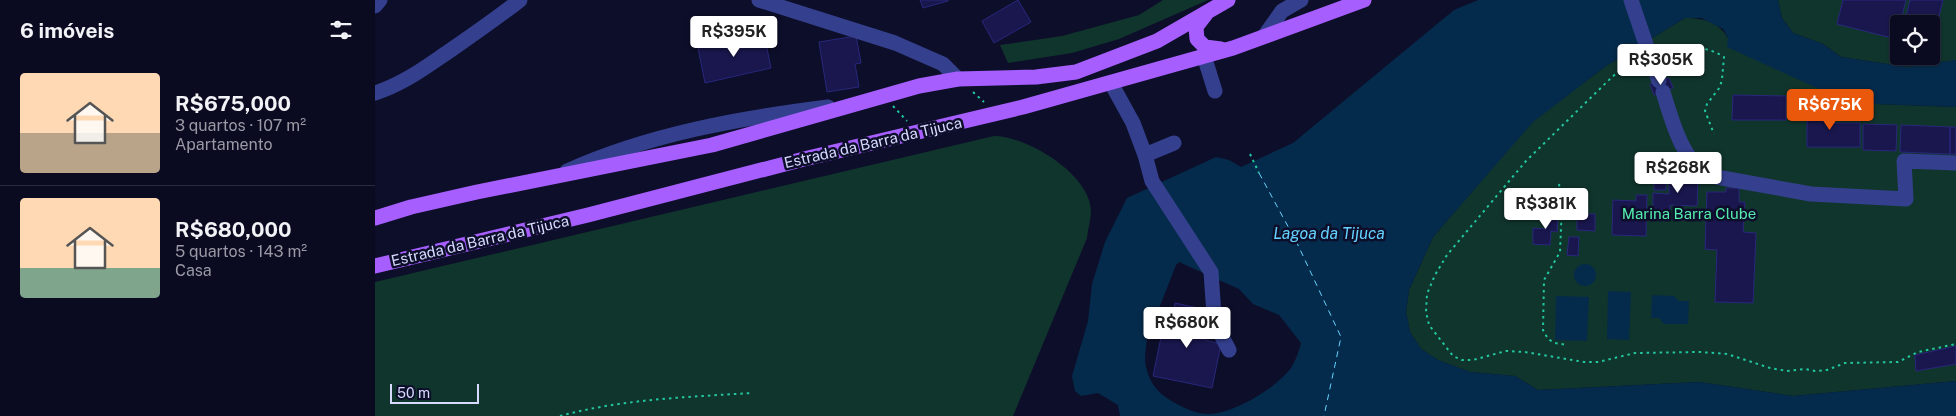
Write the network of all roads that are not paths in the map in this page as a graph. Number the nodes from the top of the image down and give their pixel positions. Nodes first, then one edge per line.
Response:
1 (380, 0) edge
2 (521, 0) edge
3 (759, 0) edge
4 (1228, 0) edge
5 (1301, 0) edge
6 (1364, 0) edge
7 (1631, 0) edge
8 (375, 6) edge
9 (1210, 10) junction
10 (1265, 35) junction
11 (1233, 48) junction
12 (1204, 56) junction
13 (958, 79) junction
14 (1111, 83) junction
15 (1215, 91) dead end
16 (375, 92) edge
17 (1174, 143) dead end
18 (1145, 155) junction
19 (1956, 163) edge
20 (375, 218) edge
21 (375, 266) edge
22 (1229, 350) dead end

1 - 8 street
2 - 16 street
3 - 13 street
4 - 9 main road
5 - 10 street
6 - 10 main road, Estrada da Barra da Tijuca
7 - 19 street, bridge
9 - 11 main road
9 - 13 main road
10 - 11 main road, Estrada da Barra da Tijuca
11 - 12 main road, Estrada da Barra da Tijuca
12 - 14 main road, Estrada da Barra da Tijuca
12 - 15 street
13 - 20 main road
14 - 18 street
14 - 21 main road, Estrada da Barra da Tijuca
17 - 18 street
18 - 22 street

